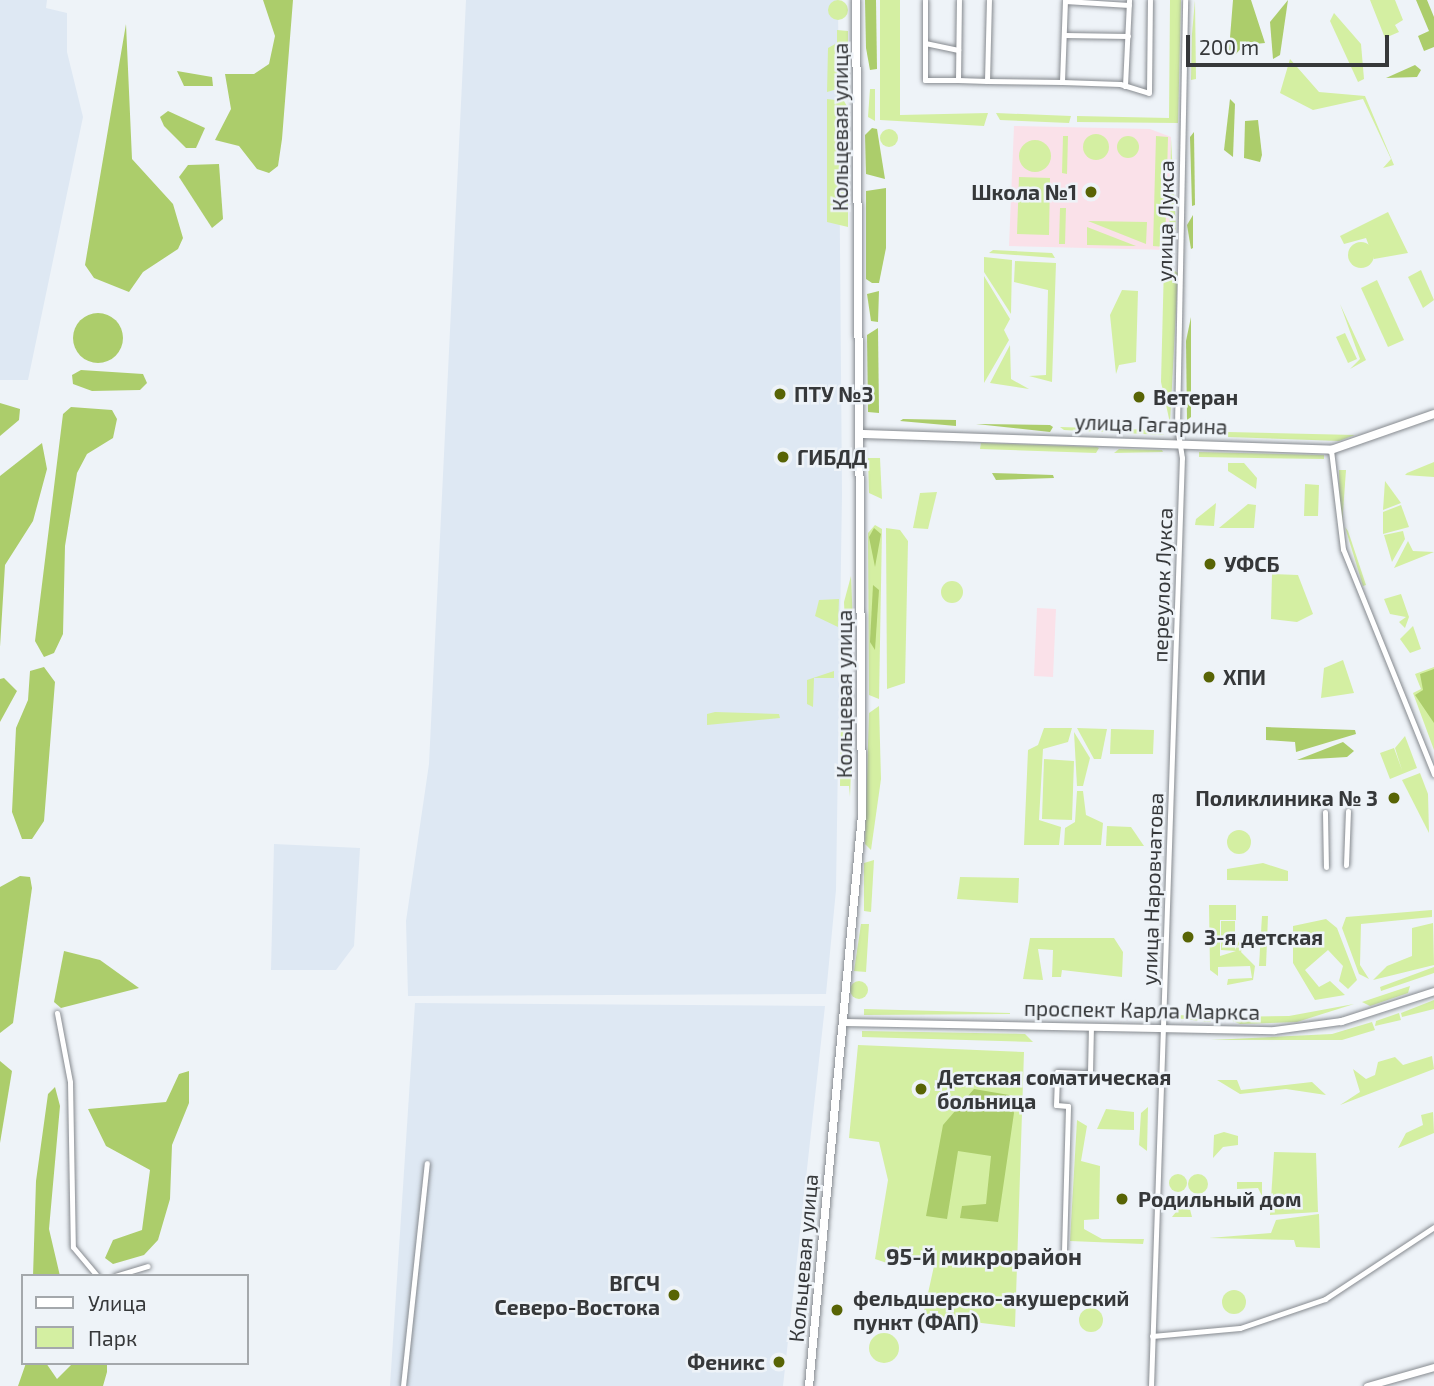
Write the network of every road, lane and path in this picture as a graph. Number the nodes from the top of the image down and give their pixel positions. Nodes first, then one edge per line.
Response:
1 (856, 0) edge
2 (925, 0) edge
3 (959, 0) edge
4 (989, 0) edge
5 (1150, 0) edge
6 (1185, 0) edge
7 (1065, 1) edge
8 (1129, 3) edge
9 (1064, 35) junction
10 (1128, 36) junction
11 (925, 43) junction
12 (958, 50) junction
13 (958, 80) junction
14 (987, 81) junction
15 (1062, 82) junction
16 (1125, 86) junction
17 (1434, 414) edge
18 (860, 434) junction
19 (1180, 443) junction
20 (1331, 450) junction
21 (1173, 729) joint
22 (1434, 774) edge
23 (1348, 811) dead end
24 (1325, 812) dead end
25 (1346, 865) dead end
26 (1326, 867) dead end
27 (1434, 990) edge
28 (57, 1013) dead end
29 (844, 1023) junction
30 (1091, 1027) junction
31 (1162, 1028) junction
32 (428, 1163) dead end
33 (1434, 1227) edge
34 (1064, 1251) dead end
35 (147, 1266) dead end
36 (95, 1274) edge
37 (121, 1274) edge
38 (1152, 1336) junction
39 (1434, 1367) edge
40 (403, 1386) edge
41 (808, 1386) edge
42 (1151, 1386) edge
43 (1367, 1386) edge

1 - 18 main road, Кольцевая улица
2 - 11 street
3 - 12 street
4 - 14 street
5 - 16 street
6 - 19 street, улица Лукса
7 - 8 street
7 - 9 street
8 - 10 street
9 - 10 street
9 - 15 street
10 - 16 street
11 - 12 street
11 - 13 street
12 - 13 street
13 - 14 street
14 - 15 street
15 - 16 street
17 - 20 main road, улица Гагарина
18 - 19 main road, улица Гагарина
18 - 29 main road, Кольцевая улица
19 - 20 main road, улица Гагарина
19 - 21 street, переулок Лукса
20 - 22 street
21 - 31 street, улица Наровчатова
23 - 25 street
24 - 26 street
27 - 31 street, проспект Карла Маркса
28 - 36 street
29 - 30 street, проспект Карла Маркса
29 - 41 main road, Кольцевая улица
30 - 31 street, проспект Карла Маркса
30 - 34 street
31 - 38 street, улица Наровчатова
32 - 40 street
33 - 38 street
35 - 37 street
38 - 42 street, улица Наровчатова
39 - 43 street

